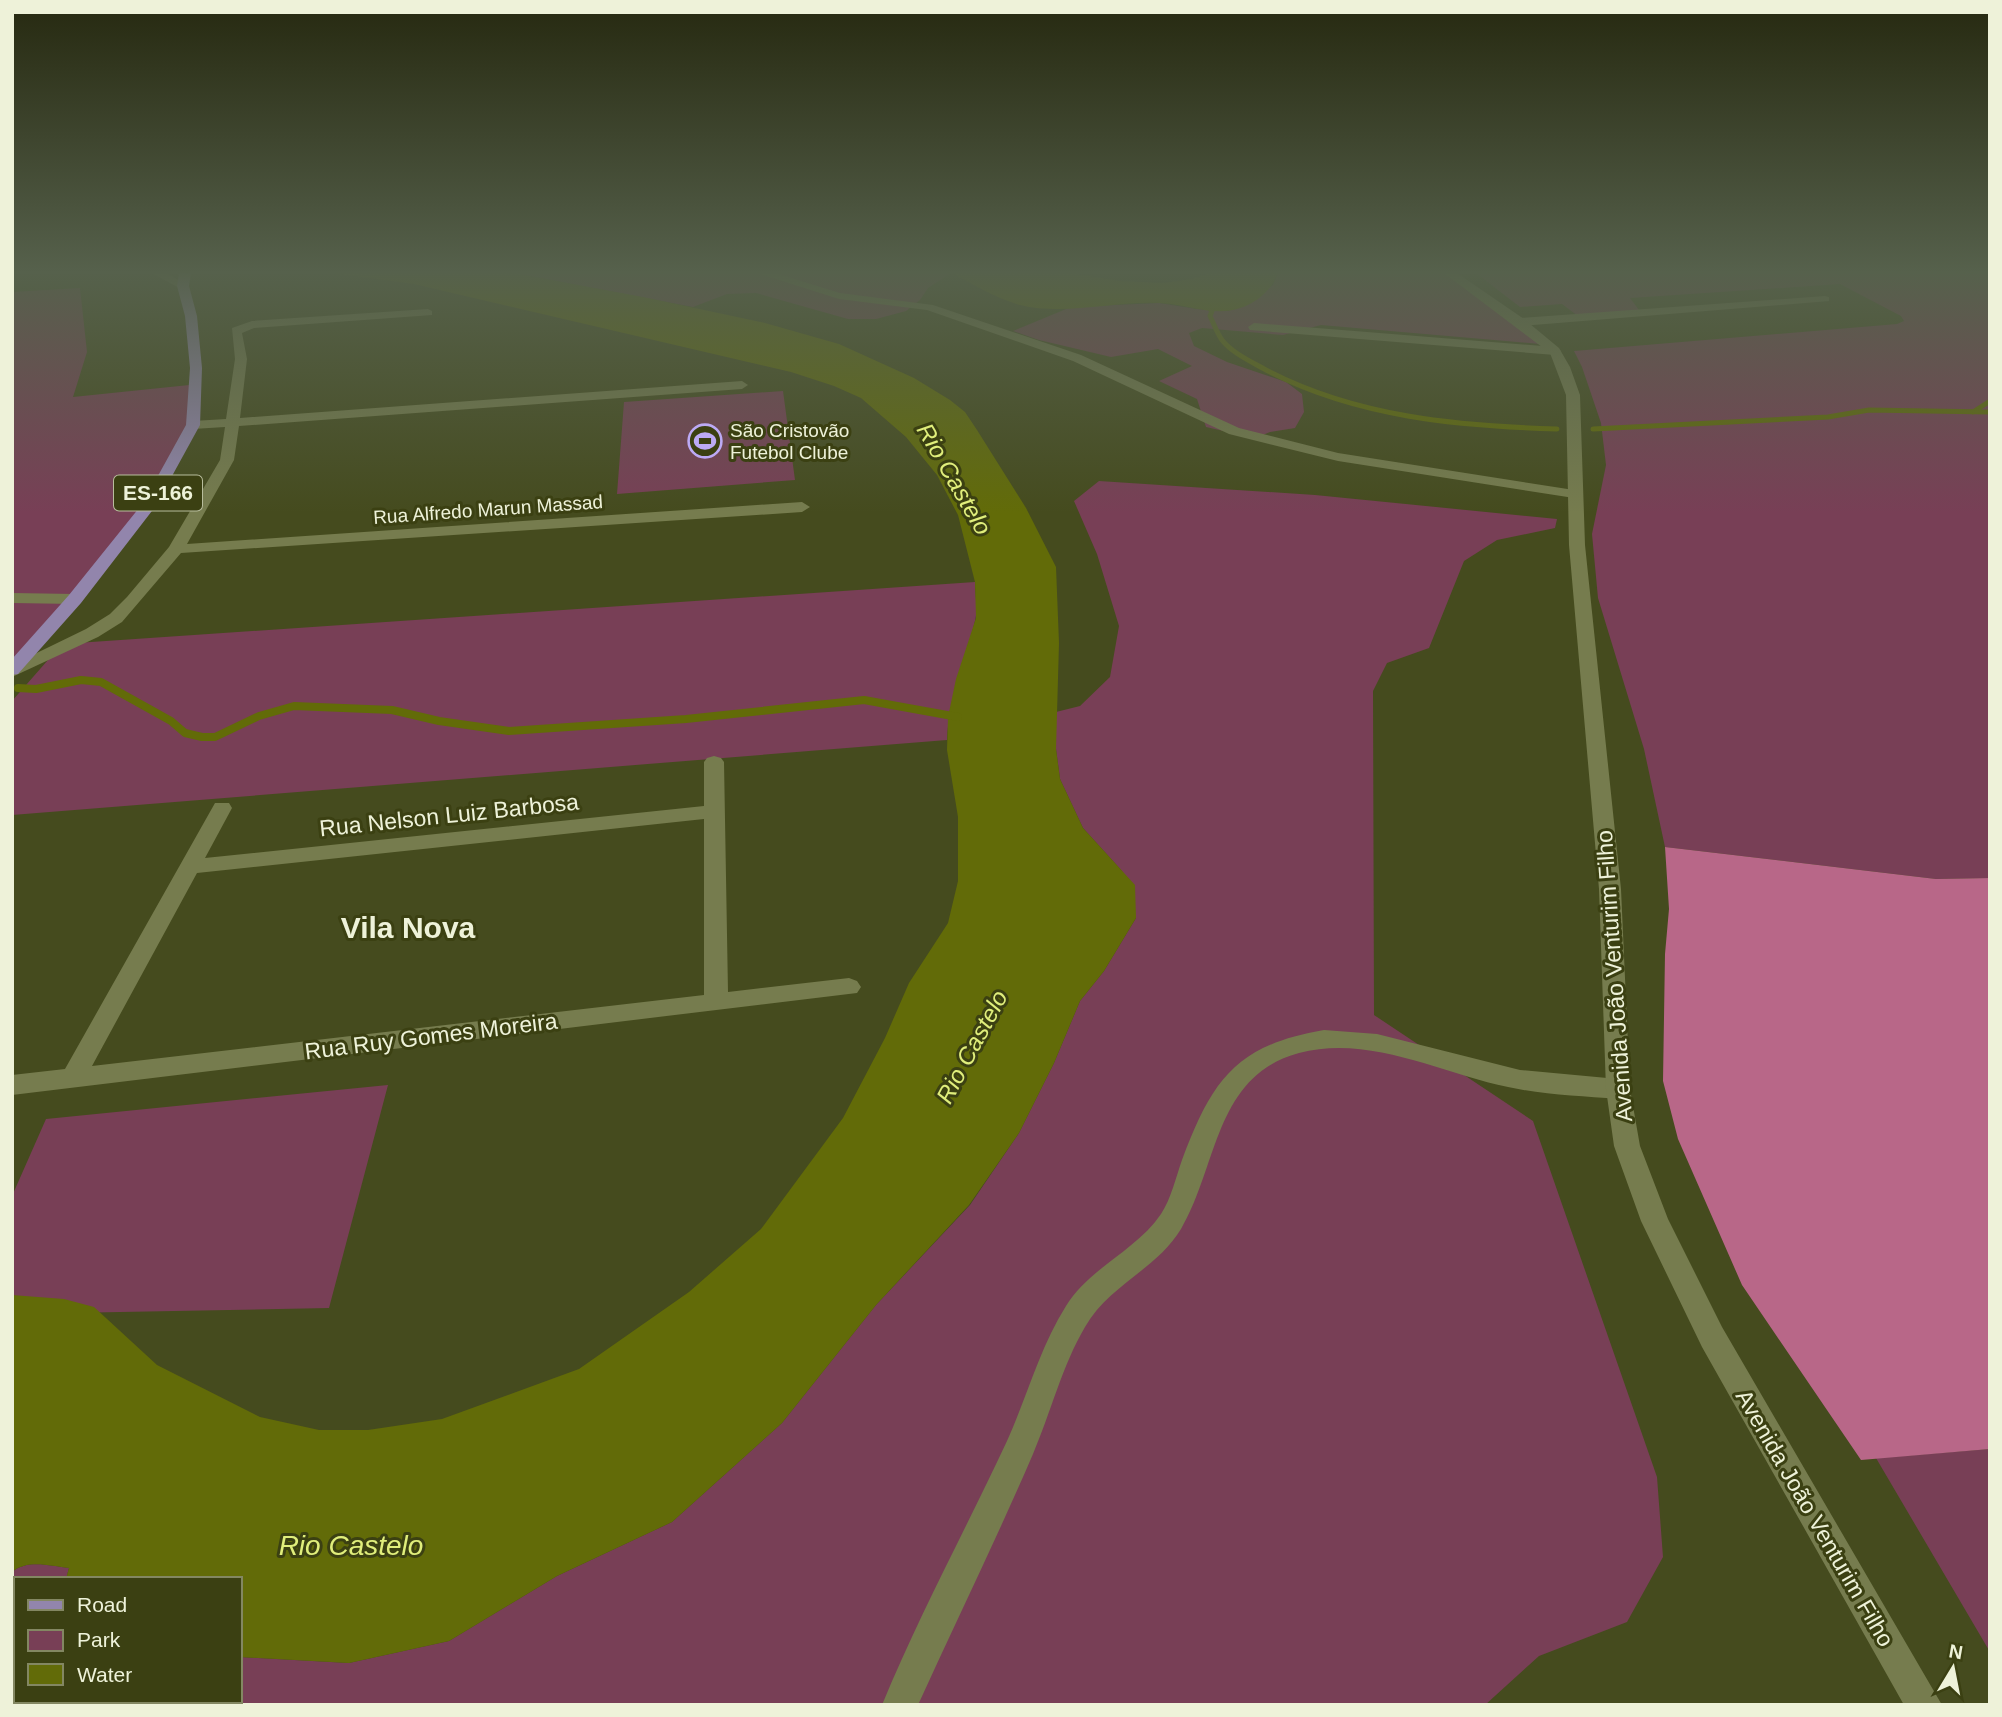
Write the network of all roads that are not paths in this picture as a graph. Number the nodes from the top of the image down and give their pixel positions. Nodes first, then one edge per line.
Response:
1 (194, 353) edge
2 (240, 353) edge
3 (1063, 353) edge
4 (1556, 353) edge
5 (741, 385) dead end
6 (233, 421) junction
7 (192, 425) junction
8 (1574, 494) junction
9 (802, 507) dead end
10 (176, 549) junction
11 (12, 598) edge
12 (75, 599) junction
13 (12, 671) edge
14 (714, 762) dead end
15 (222, 808) dead end
16 (714, 811) junction
17 (190, 867) junction
18 (849, 987) dead end
19 (716, 1003) junction
20 (73, 1078) junction
21 (12, 1085) edge
22 (1618, 1089) junction
23 (900, 1705) edge
24 (1924, 1705) edge

1 - 7 main road, ES-166
2 - 6 street
3 - 8 street
4 - 8 street, Avenida João Venturim Filho
5 - 6 street
6 - 7 street
6 - 10 street
7 - 12 main road, ES-166
8 - 22 street, Avenida João Venturim Filho
9 - 10 street, Rua Alfredo Marun Massad
10 - 13 street
11 - 12 street
12 - 13 main road, ES-166
14 - 16 street
15 - 17 street
16 - 17 street, Rua Nelson Luiz Barbosa
16 - 19 street
17 - 20 street
18 - 19 street, Rua Ruy Gomes Moreira
19 - 20 street, Rua Ruy Gomes Moreira
20 - 21 street, Rua Ruy Gomes Moreira
22 - 23 street
22 - 24 street, Avenida João Venturim Filho

